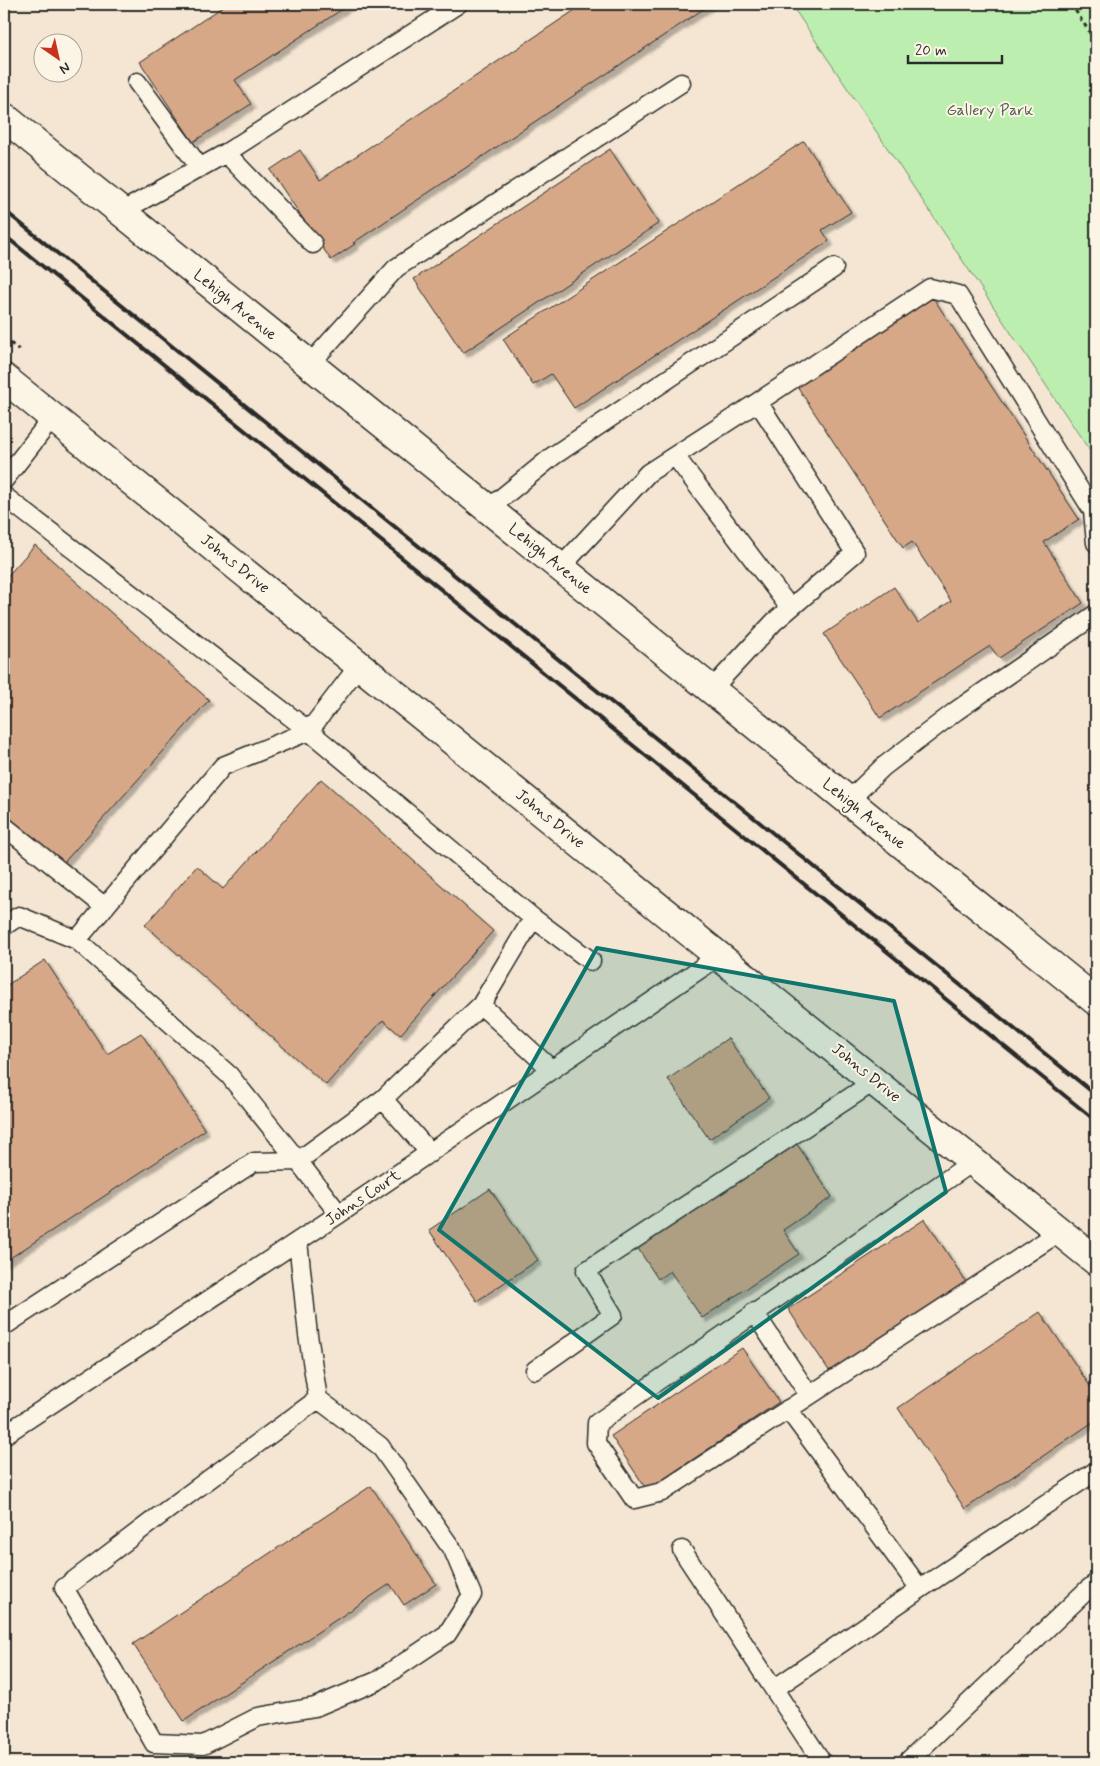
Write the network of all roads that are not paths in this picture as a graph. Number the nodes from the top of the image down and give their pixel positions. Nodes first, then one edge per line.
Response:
1 (458, 4) edge
2 (137, 82) dead end
3 (681, 83) dead end
4 (4, 117) edge
5 (226, 153) junction
6 (200, 168) junction
7 (120, 212) junction
8 (313, 244) dead end
9 (834, 268) dead end
10 (309, 364) junction
11 (4, 378) edge
12 (758, 402) junction
13 (53, 417) junction
14 (676, 456) junction
15 (4, 480) edge
16 (4, 496) edge
17 (488, 509) junction
18 (1096, 543) edge
19 (560, 568) junction
20 (790, 608) junction
21 (1096, 614) edge
22 (360, 664) junction
23 (711, 690) junction
24 (309, 731) junction
25 (848, 801) junction
26 (4, 826) edge
27 (105, 907) junction
28 (533, 918) junction
29 (4, 926) edge
30 (77, 940) junction
31 (719, 956) junction
32 (591, 961) dead end
33 (1096, 1001) edge
34 (481, 1005) junction
35 (552, 1070) junction
36 (875, 1081) junction
37 (383, 1099) junction
38 (430, 1153) junction
39 (298, 1161) junction
40 (974, 1161) junction
41 (339, 1214) junction
42 (1061, 1232) junction
43 (298, 1241) junction
44 (1096, 1261) edge
45 (754, 1312) junction
46 (4, 1326) edge
47 (535, 1370) dead end
48 (809, 1395) junction
49 (318, 1399) junction
50 (788, 1409) junction
51 (4, 1434) edge
52 (1096, 1471) edge
53 (682, 1550) dead end
54 (1096, 1584) edge
55 (920, 1589) junction
56 (774, 1688) junction
57 (822, 1762) edge
58 (907, 1762) edge

1 - 5 lane
2 - 6 lane
3 - 10 lane
4 - 7 street, Lehigh Avenue
5 - 6 lane
5 - 8 lane
6 - 7 lane
7 - 10 street, Lehigh Avenue
9 - 17 lane
10 - 17 street, Lehigh Avenue
11 - 13 street, Johns Drive
12 - 14 lane
12 - 18 lane
12 - 20 lane
13 - 15 lane
13 - 22 street, Johns Drive
14 - 19 lane
14 - 20 lane
16 - 24 lane
17 - 19 street, Lehigh Avenue
19 - 23 street, Lehigh Avenue
20 - 23 lane
21 - 25 lane
22 - 24 lane
22 - 31 street, Johns Drive
23 - 25 street, Lehigh Avenue
24 - 27 lane
24 - 28 lane
25 - 33 street, Lehigh Avenue
26 - 27 lane
27 - 30 lane
28 - 32 lane
28 - 34 lane
29 - 30 lane
30 - 39 lane
31 - 35 lane, Johns Court
31 - 36 street, Johns Drive
34 - 35 lane
34 - 37 lane
35 - 38 lane, Johns Court
36 - 40 street, Johns Drive
36 - 47 lane
37 - 38 lane
37 - 39 lane
38 - 41 lane, Johns Court
39 - 41 lane
39 - 46 lane
40 - 42 street, Johns Drive
40 - 45 lane
41 - 43 lane, Johns Court
42 - 44 street, Johns Drive
42 - 48 lane
43 - 49 lane
43 - 51 lane, Johns Court
45 - 48 lane
45 - 50 lane
48 - 50 lane
49 - 49 lane
50 - 55 lane
52 - 55 lane
53 - 56 lane
54 - 58 lane
55 - 56 lane
56 - 57 lane

